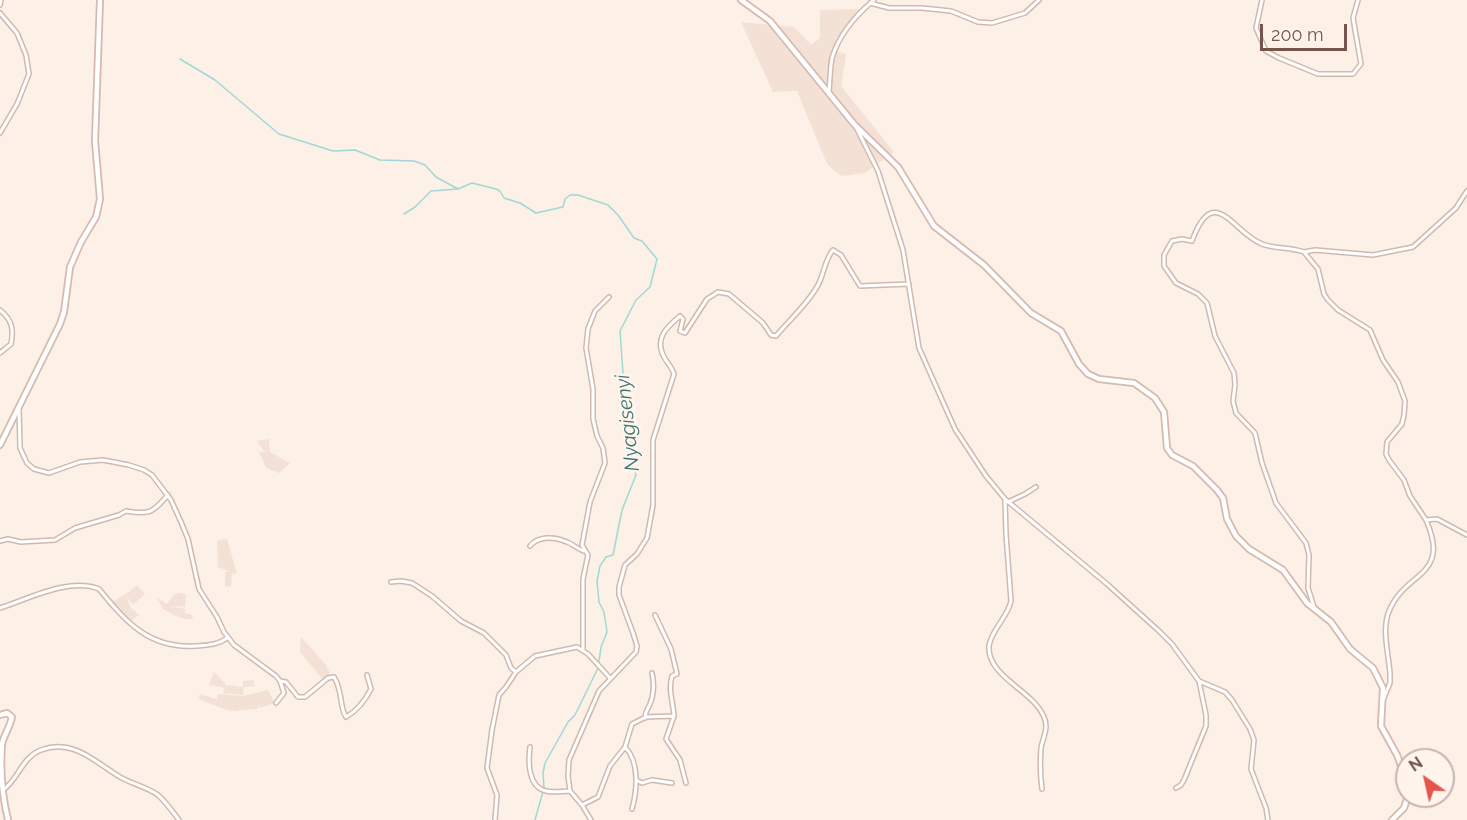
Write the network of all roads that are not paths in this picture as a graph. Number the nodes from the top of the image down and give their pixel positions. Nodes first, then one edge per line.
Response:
1 (100, 0) edge
2 (741, 0) edge
3 (1039, 0) edge
4 (1262, 0) edge
5 (1359, 0) edge
6 (872, 2) edge
7 (0, 13) edge
8 (828, 93) junction
9 (854, 124) junction
10 (0, 133) edge
11 (1467, 191) edge
12 (1304, 252) junction
13 (909, 284) junction
14 (609, 297) dead end
15 (0, 310) edge
16 (0, 353) edge
17 (19, 409) junction
18 (0, 445) edge
19 (1036, 487) dead end
20 (168, 495) junction
21 (1006, 500) junction
22 (1426, 520) junction
23 (1466, 533) edge
24 (0, 541) edge
25 (530, 546) dead end
26 (584, 551) junction
27 (391, 582) dead end
28 (1314, 607) junction
29 (0, 608) edge
30 (655, 615) dead end
31 (227, 638) junction
32 (583, 650) junction
33 (516, 672) junction
34 (652, 673) dead end
35 (367, 675) dead end
36 (610, 678) junction
37 (280, 681) junction
38 (1199, 681) junction
39 (1383, 701) junction
40 (276, 703) dead end
41 (0, 715) edge
42 (674, 716) junction
43 (645, 718) junction
44 (530, 747) dead end
45 (626, 747) junction
46 (1395, 752) edge
47 (635, 779) junction
48 (672, 783) dead end
49 (686, 783) dead end
50 (1176, 788) dead end
51 (1042, 789) dead end
52 (2, 791) junction
53 (570, 791) junction
54 (582, 805) junction
55 (1404, 808) edge
56 (632, 809) dead end
57 (8, 820) edge
58 (179, 820) edge
59 (495, 820) edge
60 (591, 820) edge
61 (1268, 820) edge
62 (1392, 820) edge

1 - 17 main road
2 - 8 main road
3 - 6 street
4 - 5 street
6 - 8 street
7 - 10 street
8 - 9 main road
9 - 13 street
9 - 28 main road
11 - 12 street
12 - 22 street
12 - 28 street
13 - 21 street
13 - 36 street
14 - 26 street
15 - 16 street
17 - 18 main road
17 - 20 street
19 - 21 street
20 - 24 street
20 - 31 street
21 - 38 street
21 - 51 street
22 - 23 street
22 - 39 street
25 - 26 street
26 - 32 street
27 - 33 street
28 - 39 main road
29 - 31 street
30 - 42 street
31 - 37 street
32 - 33 street
32 - 36 street
33 - 59 street
34 - 43 street
35 - 37 street
36 - 53 street
37 - 40 street
38 - 50 street
38 - 61 street
39 - 46 main road
41 - 52 main road
42 - 43 street
42 - 49 street
43 - 45 street
44 - 53 street
45 - 47 street
45 - 54 street
47 - 48 street
47 - 56 street
52 - 57 main road
52 - 58 street
53 - 54 street
54 - 60 street
55 - 62 main road

